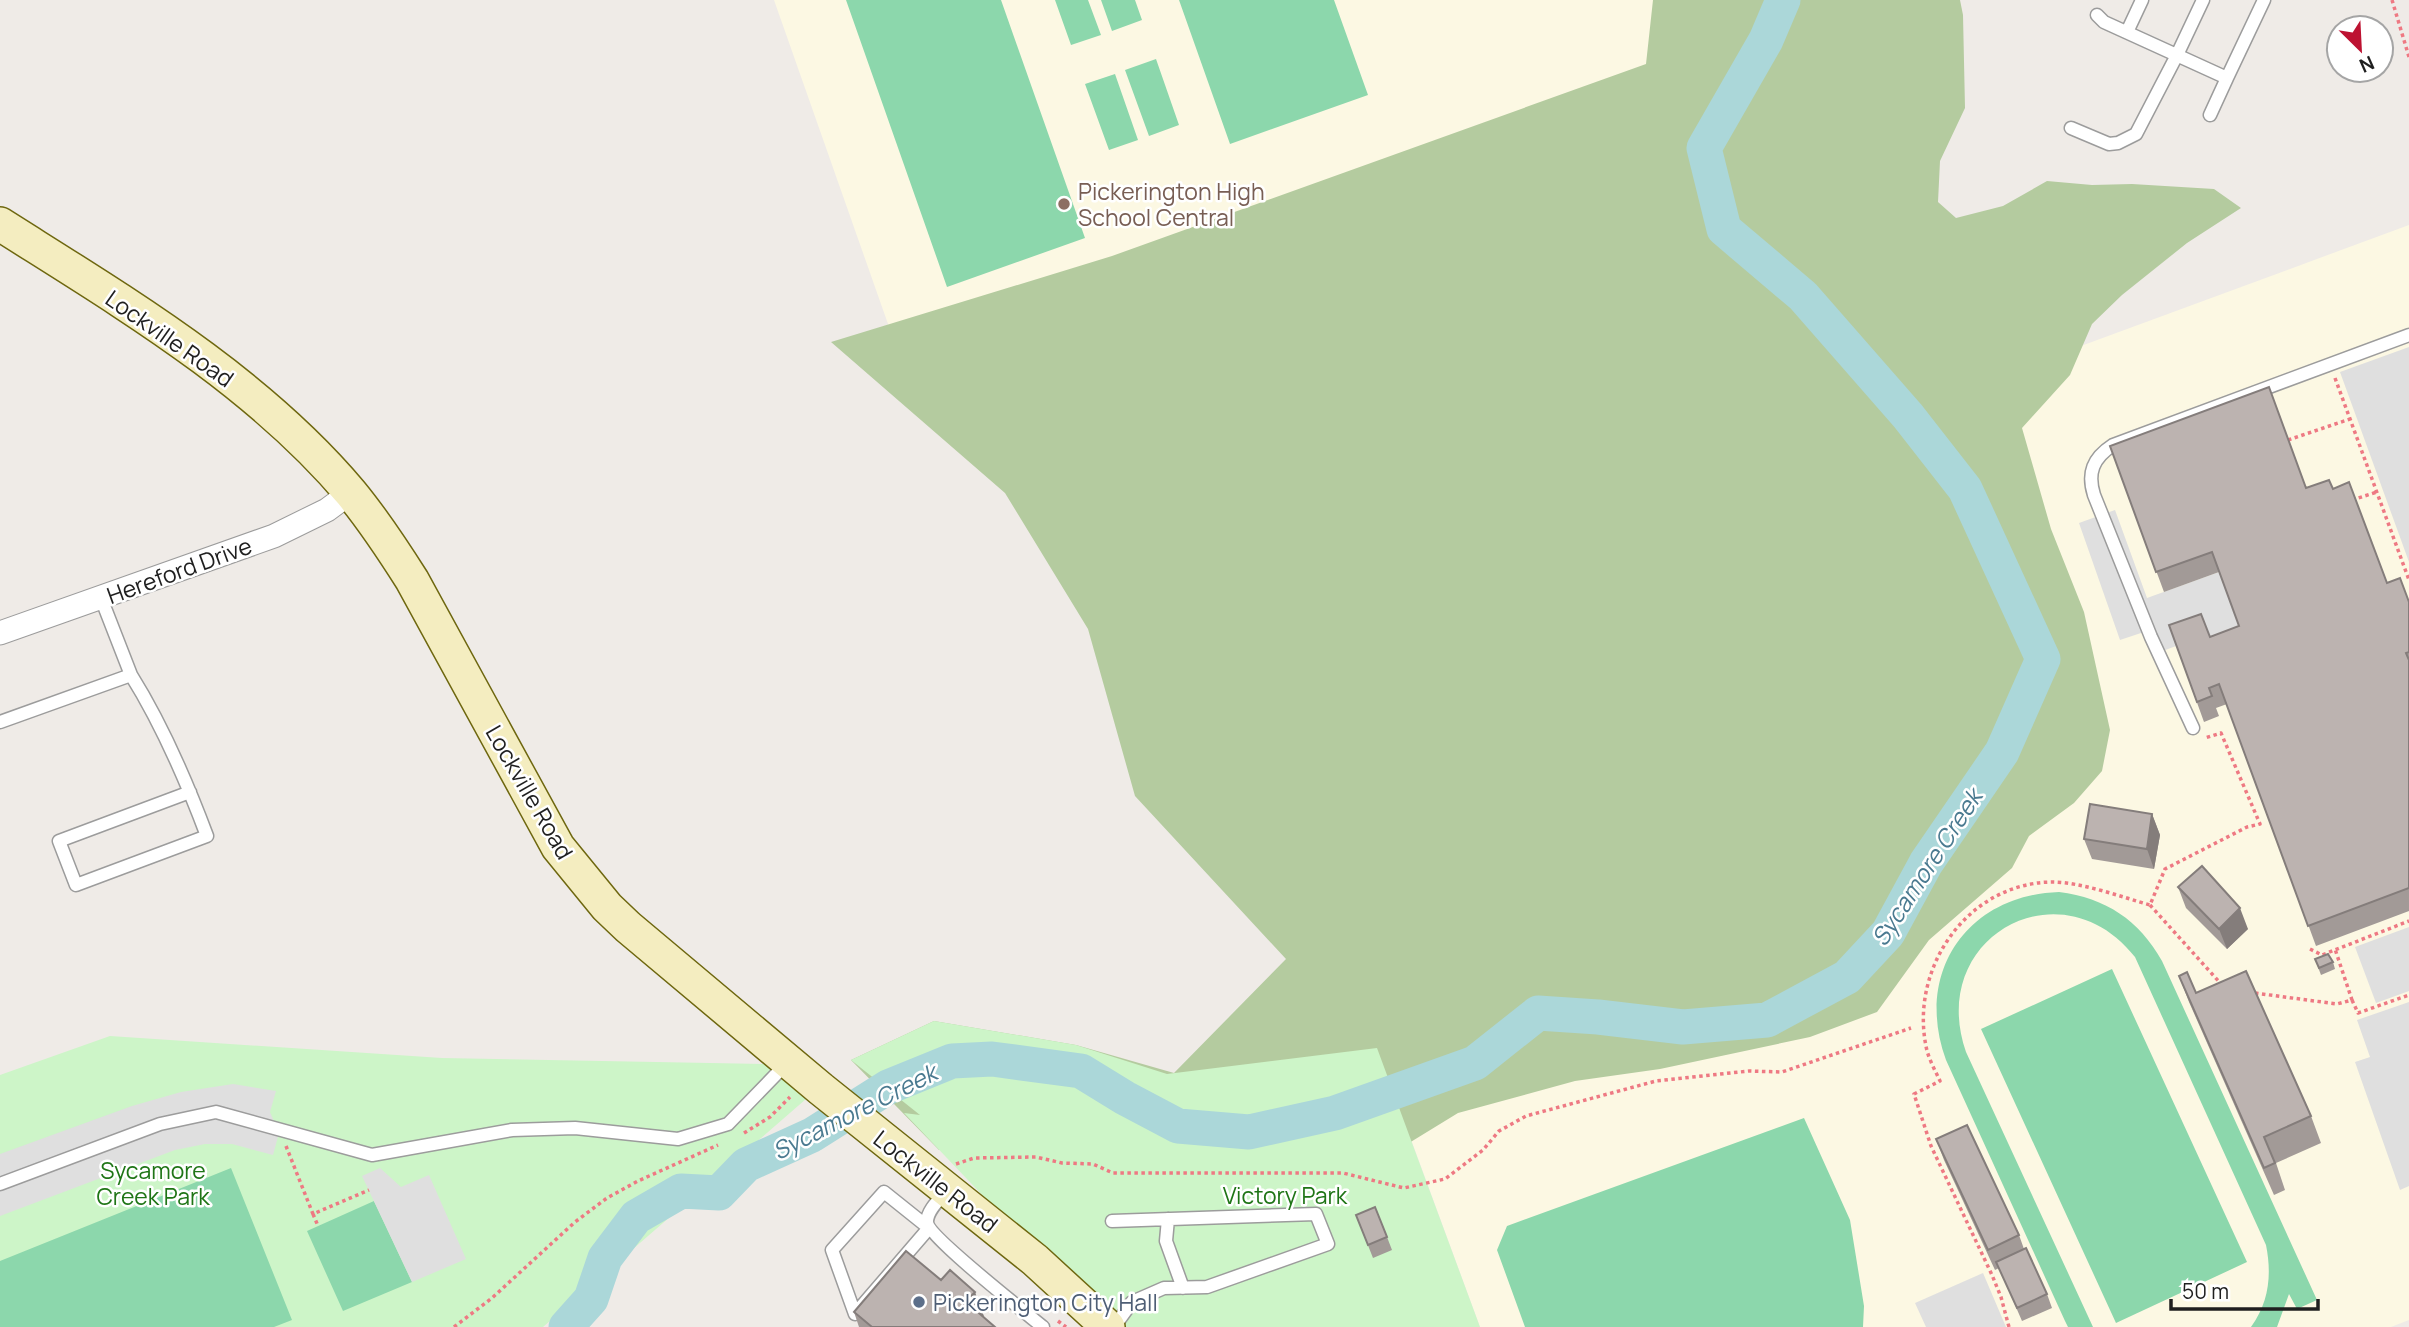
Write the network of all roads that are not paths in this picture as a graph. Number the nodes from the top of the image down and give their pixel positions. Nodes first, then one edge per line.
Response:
1 (2143, 0) edge
2 (2203, 0) edge
3 (2264, 0) edge
4 (2097, 15) dead end
5 (2127, 32) junction
6 (2177, 55) junction
7 (2227, 78) junction
8 (2210, 115) dead end
9 (2071, 128) dead end
10 (0, 224) edge
11 (2408, 335) edge
12 (351, 493) junction
13 (101, 598) junction
14 (0, 634) edge
15 (131, 675) junction
16 (0, 722) edge
17 (2193, 729) road end
18 (190, 792) junction
19 (789, 1061) junction
20 (939, 1182) junction
21 (0, 1184) edge
22 (1168, 1219) junction
23 (1112, 1221) dead end
24 (929, 1228) junction
25 (1183, 1288) junction
26 (1043, 1327) edge
27 (1108, 1327) edge
28 (1114, 1327) edge

1 - 5 lane
2 - 6 lane
3 - 7 lane
4 - 5 lane
5 - 6 lane
6 - 7 lane
6 - 9 lane
7 - 8 lane
10 - 12 main road, Lockville Road
11 - 17 lane
12 - 13 street, Hereford Drive
12 - 19 main road, Lockville Road
13 - 14 street, Hereford Drive
13 - 15 lane
15 - 16 lane
15 - 18 lane
18 - 18 lane
19 - 20 main road, Lockville Road
19 - 21 lane
20 - 24 lane
20 - 27 main road, Lockville Road
22 - 23 lane
22 - 25 lane
22 - 25 lane
24 - 24 lane
24 - 26 lane
25 - 28 lane

